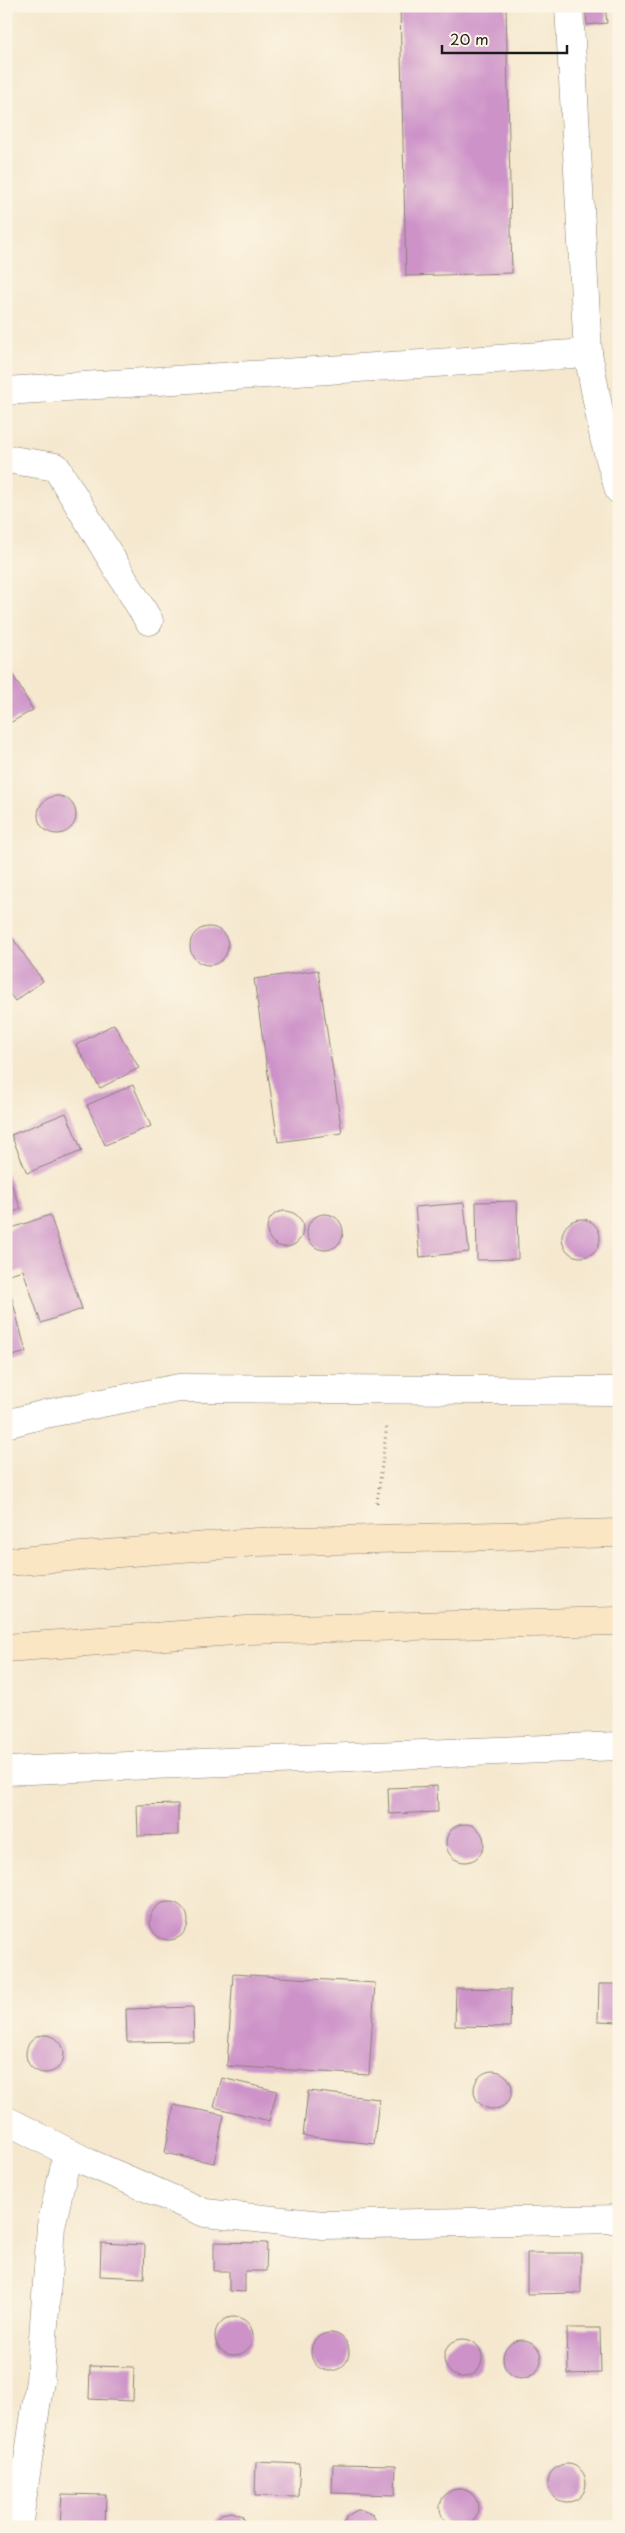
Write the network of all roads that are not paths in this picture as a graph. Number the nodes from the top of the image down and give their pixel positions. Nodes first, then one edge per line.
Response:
1 (569, 6) edge
2 (588, 353) junction
3 (6, 391) edge
4 (6, 459) edge
5 (619, 490) edge
6 (149, 621) dead end
7 (619, 1391) edge
8 (6, 1424) edge
9 (619, 1533) edge
10 (6, 1562) edge
11 (619, 1621) edge
12 (6, 1648) edge
13 (619, 1746) edge
14 (6, 1771) edge
15 (6, 2120) edge
16 (68, 2152) junction
17 (619, 2219) edge
18 (18, 2527) edge

1 - 2 street
2 - 3 street
2 - 5 street
4 - 6 street
7 - 8 street
9 - 10 main road
11 - 12 main road
13 - 14 street
15 - 16 street
16 - 17 street
16 - 18 street

